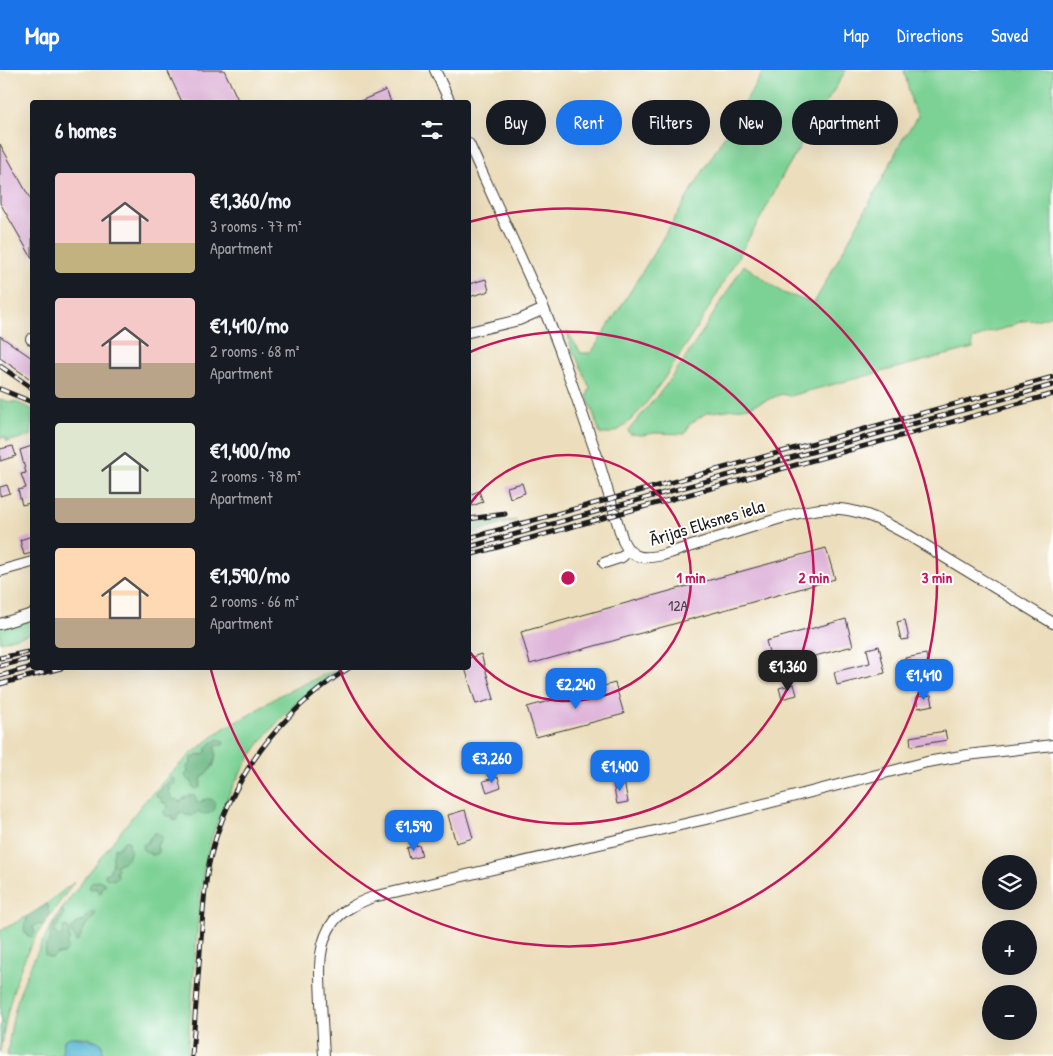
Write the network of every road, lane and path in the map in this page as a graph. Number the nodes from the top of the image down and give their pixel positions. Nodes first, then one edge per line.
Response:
1 (435, 70) edge
2 (449, 100) edge
3 (471, 148) edge
4 (544, 309) junction
5 (471, 332) edge
6 (629, 550) junction
7 (30, 563) edge
8 (604, 563) dead end
9 (0, 571) edge
10 (30, 615) edge
11 (1053, 623) edge
12 (0, 624) edge
13 (1053, 745) edge
14 (324, 1056) edge

1 - 2 street
3 - 4 street, Ārijas Elksnes iela
4 - 5 street
4 - 6 street, Ārijas Elksnes iela
6 - 8 street
6 - 11 street, Ārijas Elksnes iela
7 - 9 street
10 - 12 street
13 - 14 street

